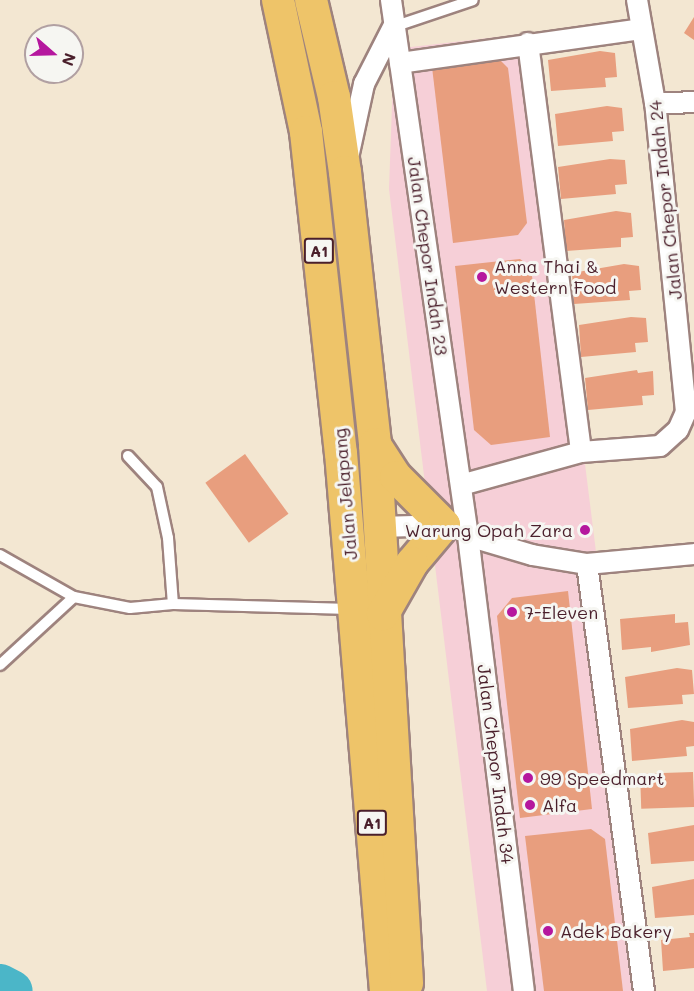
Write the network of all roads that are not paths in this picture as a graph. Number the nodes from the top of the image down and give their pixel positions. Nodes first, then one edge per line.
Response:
1 (278, 0) edge
2 (311, 0) edge
3 (391, 0) edge
4 (473, 0) edge
5 (638, 0) edge
6 (393, 27) junction
7 (642, 29) junction
8 (528, 43) junction
9 (400, 63) junction
10 (694, 102) edge
11 (655, 103) junction
12 (345, 172) junction
13 (375, 444) junction
14 (580, 452) junction
15 (128, 456) dead end
16 (461, 485) junction
17 (346, 505) junction
18 (379, 527) junction
19 (459, 528) junction
20 (350, 548) junction
21 (694, 554) edge
22 (0, 555) edge
23 (587, 564) junction
24 (74, 597) junction
25 (173, 604) junction
26 (368, 612) junction
27 (0, 665) edge
28 (386, 991) edge
29 (408, 991) edge
30 (524, 991) edge
31 (644, 991) edge

1 - 17 main road, Jalan Jelapang / A1
2 - 12 main road, Jalan Jelapang / A1
3 - 6 street, Jalan Chepor Indah 23
4 - 6 lane
5 - 7 street, Jalan Chepor Indah 24
6 - 9 street, Jalan Chepor Indah 23
6 - 12 street
7 - 8 street
7 - 11 street, Jalan Chepor Indah 24
8 - 9 street
8 - 14 street
9 - 16 street, Jalan Chepor Indah 23
10 - 11 street
11 - 14 street, Jalan Chepor Indah 24
12 - 13 main road, Jalan Jelapang / A1
13 - 18 main road, Jalan Jelapang / A1
13 - 19 main road
14 - 16 street
15 - 25 lane
16 - 19 street, Jalan Chepor Indah 23
17 - 18 main road
17 - 20 main road, Jalan Jelapang / A1
18 - 19 street
18 - 20 main road
18 - 26 main road, Jalan Jelapang / A1
19 - 23 street
19 - 26 main road
19 - 30 street, Jalan Chepor Indah 34
20 - 26 main road, Jalan Jelapang / A1
21 - 23 street
22 - 24 lane
23 - 31 street
24 - 25 lane
24 - 27 lane
25 - 26 lane
26 - 28 main road, Jalan Jelapang / A1
26 - 29 main road, Jalan Jelapang / A1

